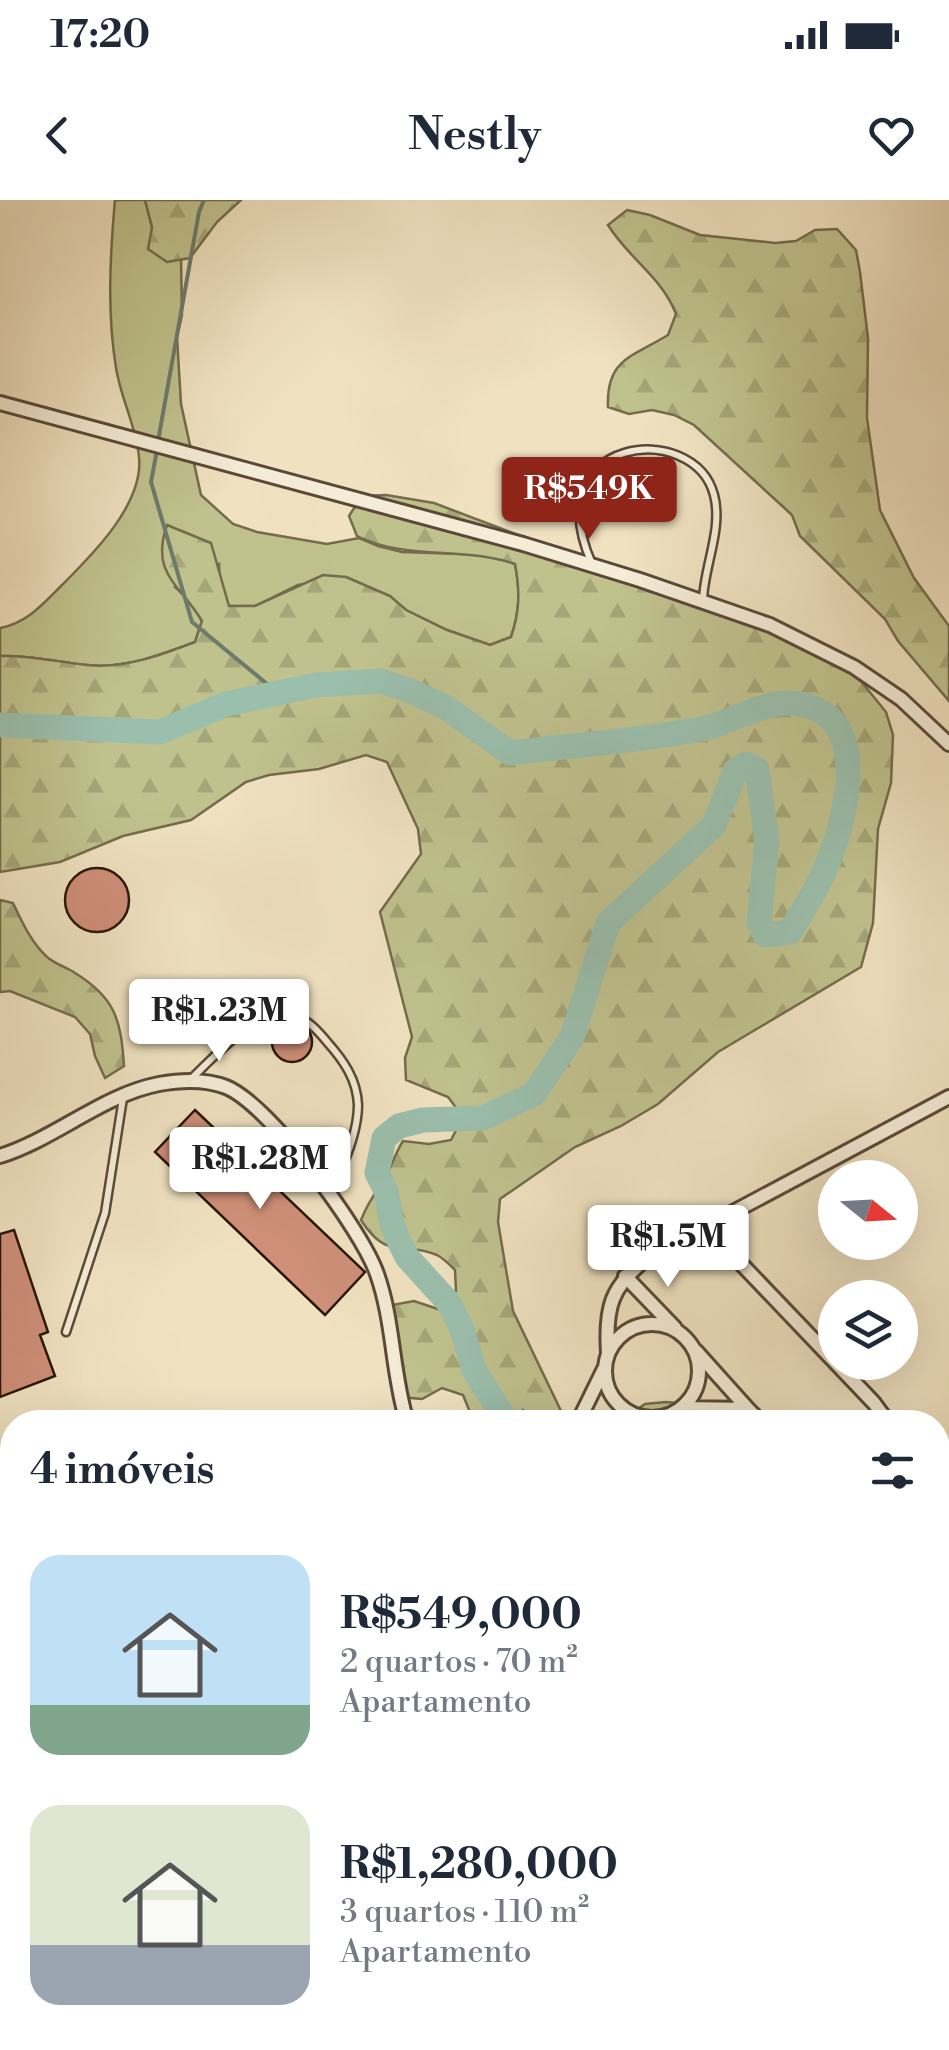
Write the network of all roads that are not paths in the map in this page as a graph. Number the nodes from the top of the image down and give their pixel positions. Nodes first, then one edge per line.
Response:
1 (0, 403) edge
2 (592, 565) junction
3 (703, 602) junction
4 (949, 744) edge
5 (190, 1080) junction
6 (124, 1096) junction
7 (949, 1097) edge
8 (0, 1156) edge
9 (331, 1198) junction
10 (707, 1228) junction
11 (625, 1276) junction
12 (66, 1332) dead end
13 (680, 1333) junction
14 (818, 1344) edge
15 (693, 1348) junction
16 (608, 1353) junction
17 (604, 1369) junction
18 (851, 1380) edge
19 (682, 1408) junction
20 (748, 1409) joint
21 (404, 1410) edge
22 (583, 1410) edge
23 (629, 1410) edge
24 (678, 1410) edge
25 (877, 1410) edge

1 - 2 street
2 - 3 street
2 - 3 lane
3 - 4 street
5 - 6 street
5 - 9 street
5 - 9 lane
6 - 8 street
6 - 12 lane
7 - 10 street
9 - 21 street
10 - 11 street
10 - 14 street
11 - 13 street
11 - 16 street
13 - 15 street
13 - 16 street
15 - 19 street
15 - 20 street
16 - 17 street
17 - 22 street
17 - 23 street
18 - 25 street
19 - 20 street
19 - 24 street

